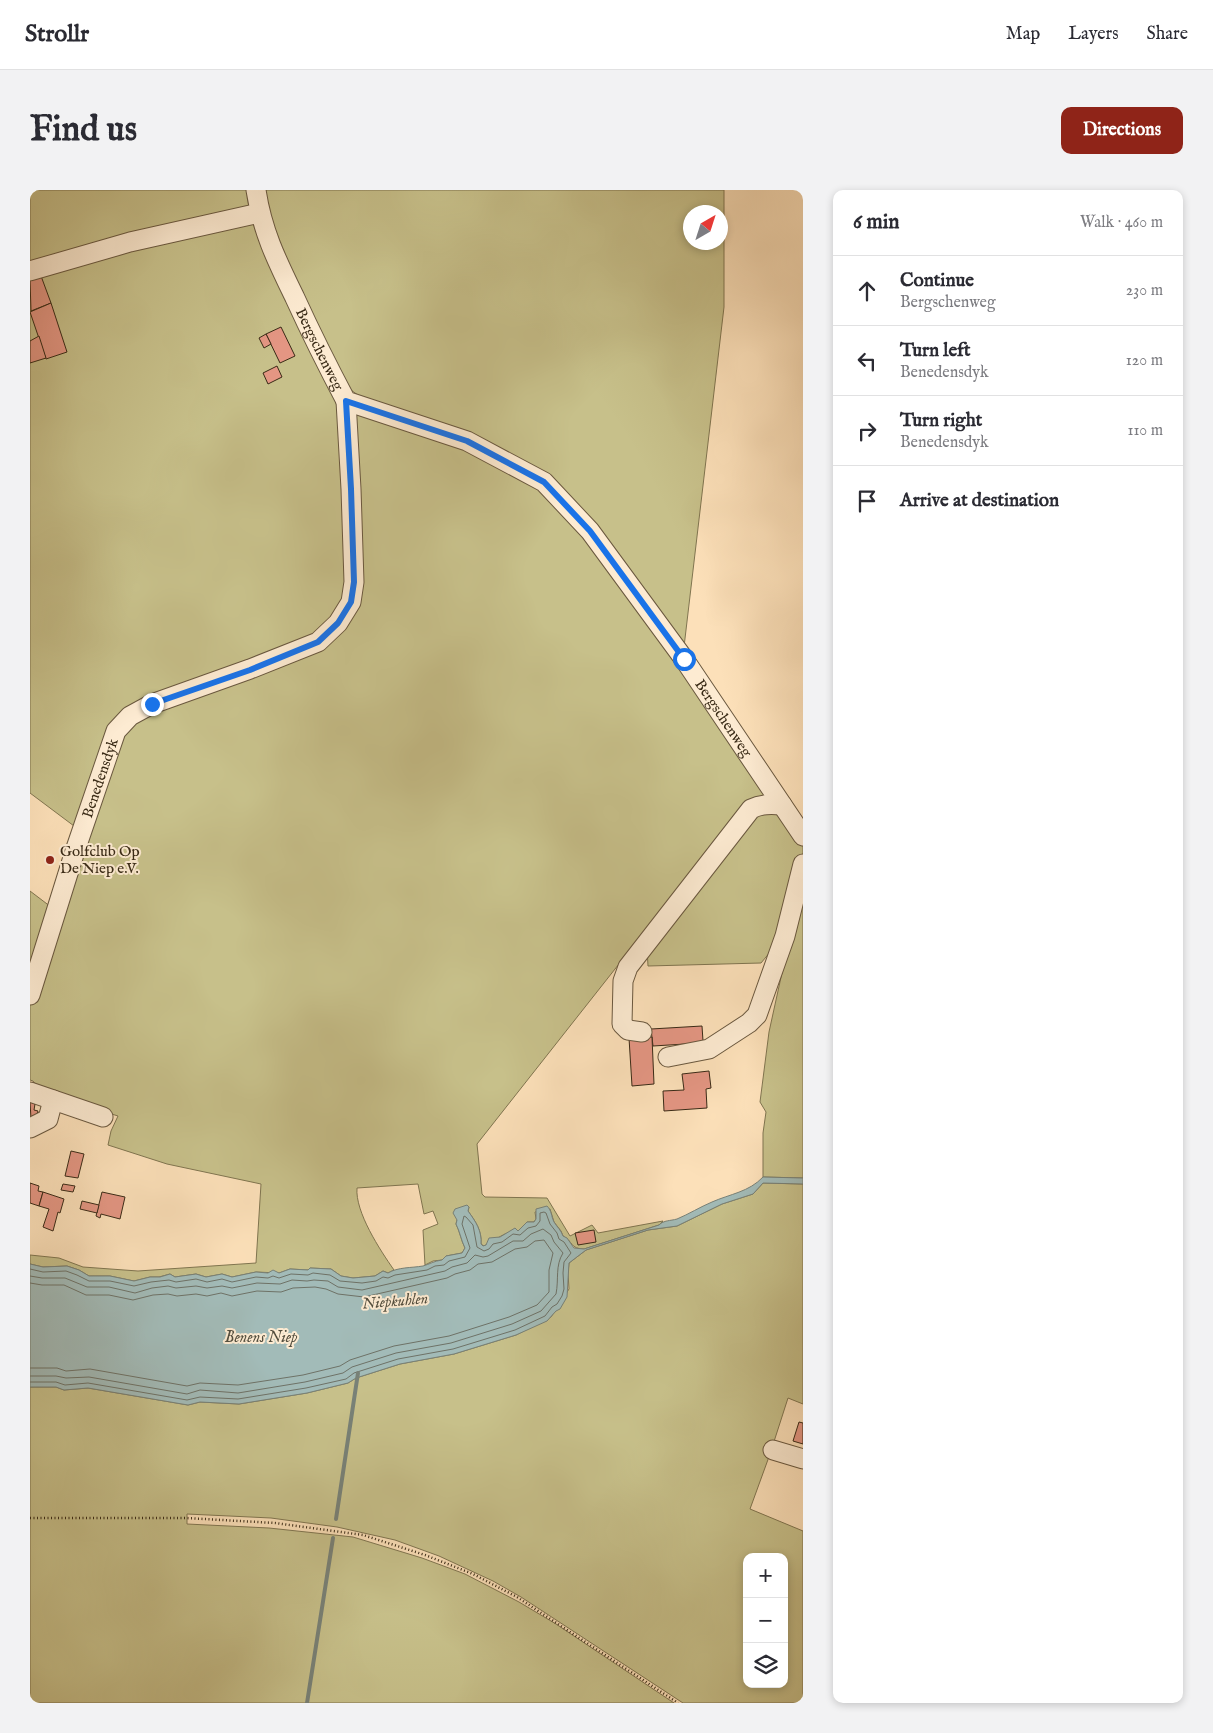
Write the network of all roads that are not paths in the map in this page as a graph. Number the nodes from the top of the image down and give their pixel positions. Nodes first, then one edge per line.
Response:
1 (256, 190) edge
2 (259, 213) junction
3 (30, 271) edge
4 (346, 401) junction
5 (782, 805) junction
6 (803, 836) edge
7 (803, 864) edge
8 (30, 995) edge
9 (642, 1032) dead end
10 (668, 1057) dead end
11 (30, 1092) edge
12 (53, 1100) junction
13 (103, 1117) dead end
14 (30, 1128) edge
15 (773, 1450) dead end
16 (803, 1459) edge

1 - 2 street, Bergschenweg
2 - 3 street
2 - 4 street, Bergschenweg
4 - 5 street, Bergschenweg
4 - 8 street, Benedensdyk
5 - 6 street, Bergschenweg
5 - 9 street
7 - 10 street
11 - 12 street
12 - 13 street
12 - 14 street
15 - 16 street

